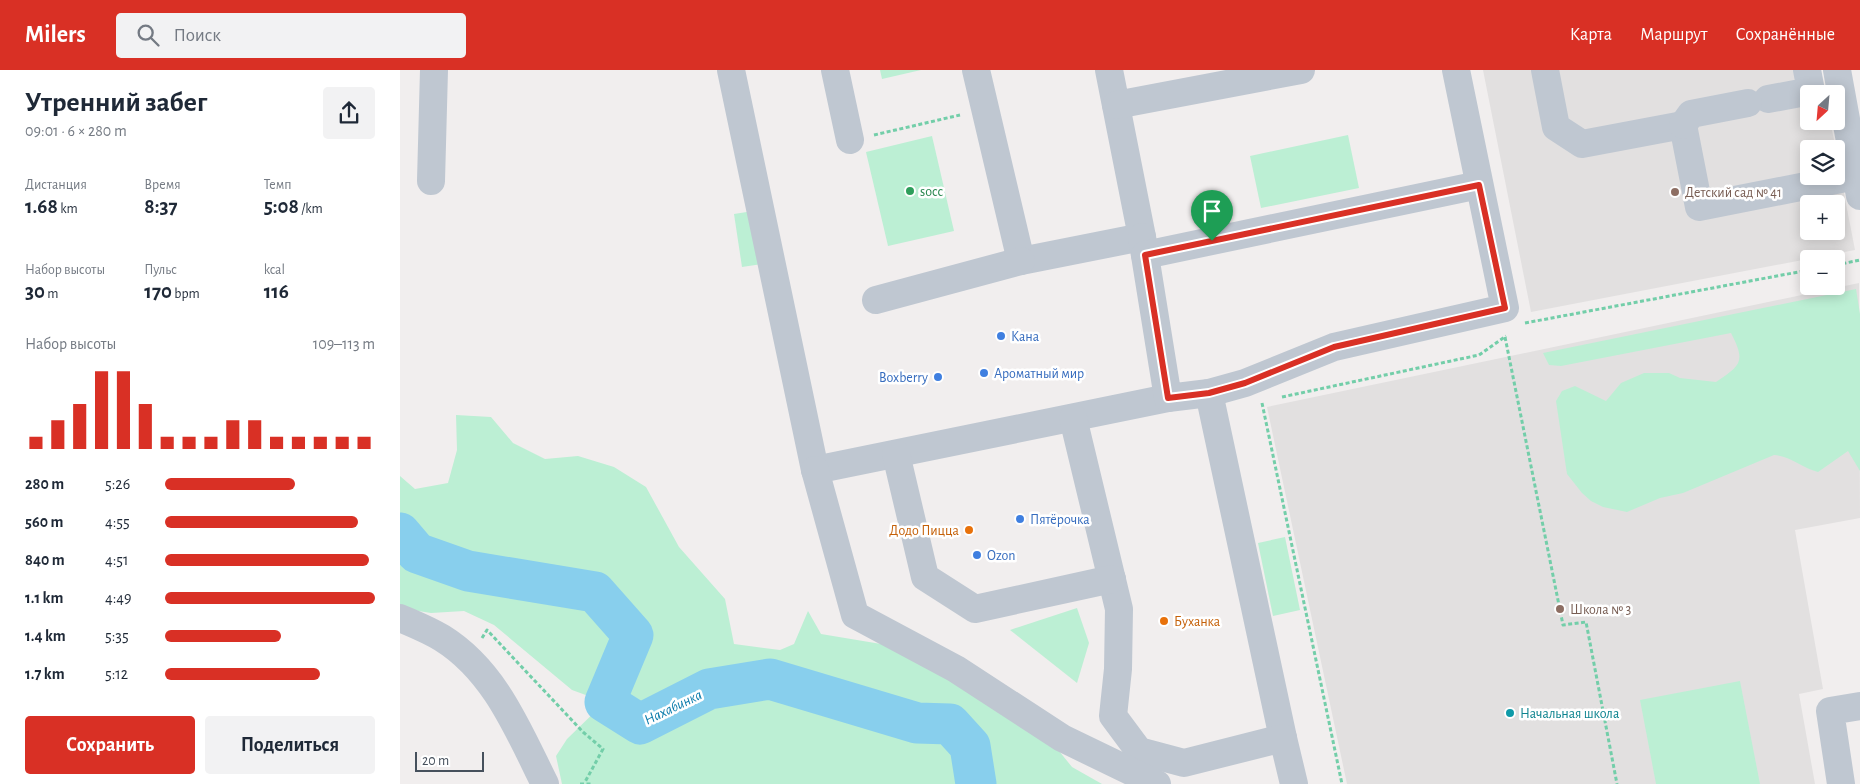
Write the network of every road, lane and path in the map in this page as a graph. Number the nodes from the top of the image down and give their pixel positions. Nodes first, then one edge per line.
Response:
1 (434, 70) edge
2 (731, 70) edge
3 (835, 70) edge
4 (976, 70) edge
5 (1110, 70) edge
6 (1301, 70) edge
7 (1456, 70) edge
8 (1544, 70) edge
9 (1807, 70) edge
10 (1837, 70) edge
11 (1116, 106) junction
12 (986, 110) junction
13 (1683, 125) junction
14 (850, 140) joint
15 (432, 181) dead end
16 (1479, 185) junction
17 (1858, 186) edge
18 (1144, 246) junction
19 (1860, 260) edge
20 (1021, 261) junction
21 (1845, 263) edge
22 (1800, 272) edge
23 (876, 300) dead end
24 (1524, 314) dead end
25 (1526, 324) junction
26 (1519, 328) dead end
27 (1512, 332) dead end
28 (1505, 337) junction
29 (1209, 393) junction
30 (1280, 397) dead end
31 (1168, 398) junction
32 (1271, 399) dead end
33 (1073, 418) junction
34 (896, 454) junction
35 (815, 470) junction
36 (1112, 579) junction
37 (400, 618) edge
38 (471, 660) junction
39 (1860, 706) edge
40 (1282, 738) junction
41 (584, 782) junction
42 (545, 784) edge
43 (580, 784) edge
44 (591, 784) edge
45 (1157, 784) edge
46 (1294, 784) edge
47 (1342, 784) edge
48 (1616, 784) edge
49 (1841, 784) edge

1 - 15 street
2 - 35 street
3 - 14 street
4 - 12 street
5 - 11 street
6 - 11 street
7 - 16 street
8 - 13 street
9 - 13 street
10 - 17 street
11 - 18 street
12 - 14 path
12 - 20 street
13 - 17 street
16 - 18 street
16 - 29 street
18 - 20 street
18 - 31 street
19 - 21 path
20 - 23 street
22 - 25 path
24 - 25 path
25 - 26 path
27 - 28 path
28 - 30 path
28 - 48 path
29 - 31 street
29 - 40 street
31 - 33 street
32 - 47 path
33 - 34 street
33 - 36 street
34 - 35 street
34 - 36 street
35 - 45 street
36 - 40 street
37 - 38 street
38 - 41 path
38 - 42 street
39 - 49 street
40 - 46 street
41 - 43 path
41 - 44 path

